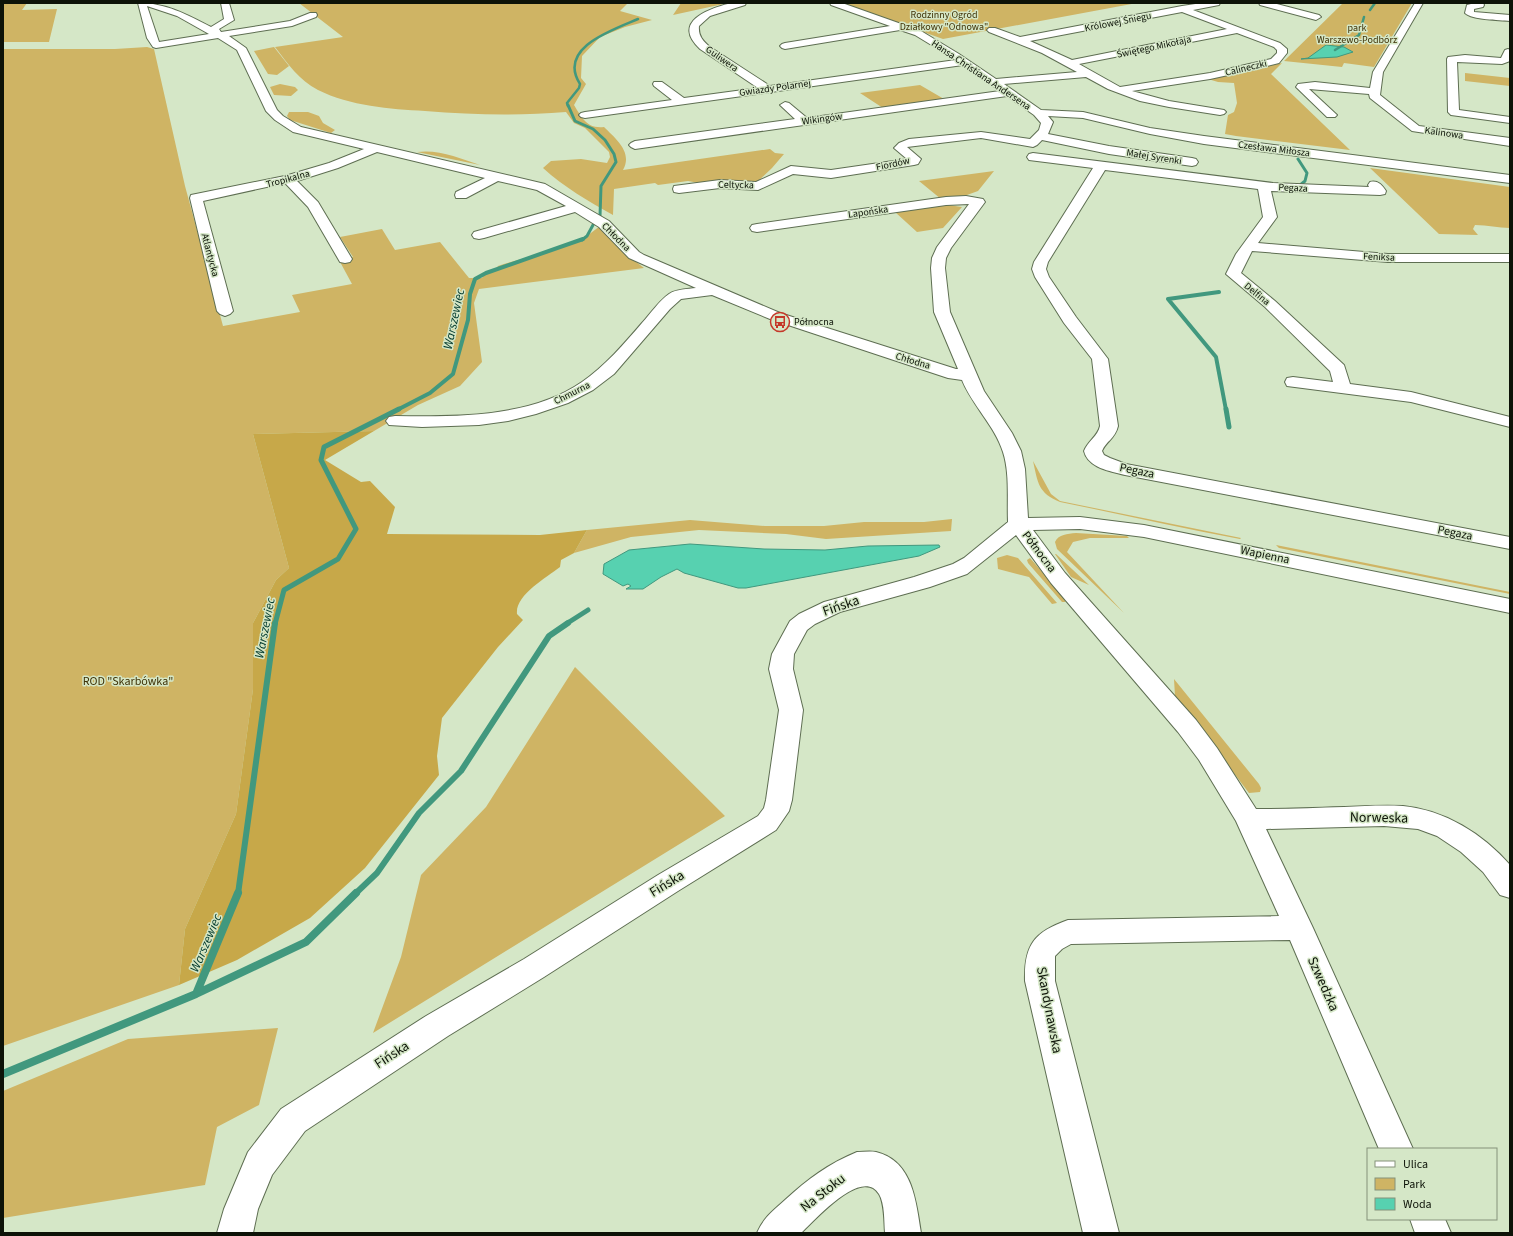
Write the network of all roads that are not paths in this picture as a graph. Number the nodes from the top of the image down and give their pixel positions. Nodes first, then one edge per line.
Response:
1 (142, 3) edge
2 (146, 3) edge
3 (226, 3) edge
4 (742, 3) edge
5 (834, 3) edge
6 (1216, 3) edge
7 (1263, 3) edge
8 (1419, 3) edge
9 (1482, 5) edge
10 (1182, 10) junction
11 (313, 15) dead end
12 (1316, 17) dead end
13 (1510, 18) edge
14 (903, 26) junction
15 (992, 30) dead end
16 (1238, 30) junction
17 (219, 35) junction
18 (1021, 40) junction
19 (785, 46) dead end
20 (1508, 50) edge
21 (965, 62) junction
22 (1070, 63) junction
23 (1087, 74) junction
24 (994, 82) junction
25 (658, 84) dead end
26 (767, 89) junction
27 (1119, 90) junction
28 (1375, 92) junction
29 (1009, 93) junction
30 (681, 101) junction
31 (785, 105) dead end
32 (1220, 112) dead end
33 (1038, 114) junction
34 (585, 115) dead end
35 (1331, 115) dead end
36 (1510, 120) edge
37 (805, 122) junction
38 (1036, 139) junction
39 (1510, 142) edge
40 (635, 145) dead end
41 (377, 148) junction
42 (1033, 157) dead end
43 (1201, 163) dead end
44 (1102, 166) junction
45 (791, 170) joint
46 (497, 176) junction
47 (288, 179) junction
48 (1510, 179) edge
49 (1266, 180) junction
50 (1374, 185) dead end
51 (679, 189) dead end
52 (461, 195) dead end
53 (196, 198) joint
54 (978, 202) joint
55 (578, 207) junction
56 (757, 228) dead end
57 (479, 235) dead end
58 (1249, 246) junction
59 (1510, 258) edge
60 (345, 260) dead end
61 (714, 290) junction
62 (225, 311) dead end
63 (969, 376) junction
64 (1293, 382) dead end
65 (1343, 388) junction
66 (395, 422) dead end
67 (1510, 422) edge
68 (1018, 524) junction
69 (1510, 543) edge
70 (1510, 606) edge
71 (1248, 819) junction
72 (1510, 887) edge
73 (1298, 928) junction
74 (1396, 1148) edge
75 (1427, 1220) edge
76 (235, 1233) edge
77 (775, 1233) edge
78 (903, 1233) edge
79 (1101, 1233) edge
80 (1433, 1233) edge

1 - 17 street
2 - 17 street
3 - 17 street
4 - 26 street, Guliwera
5 - 14 street, Hansa Christiana Andersena
6 - 10 street, Królowej Śniegu
7 - 12 street
8 - 28 street
9 - 13 street
10 - 16 street, Calineczki
10 - 18 street, Królowej Śniegu
11 - 17 street
14 - 19 street
14 - 21 street, Hansa Christiana Andersena
15 - 18 street, Królowej Śniegu
16 - 22 street, Świętego Mikołaja
16 - 27 street, Calineczki
17 - 41 street, Chłodna
18 - 22 street, Królowej Śniegu
20 - 36 street
21 - 24 street, Hansa Christiana Andersena
21 - 26 street, Gwiazdy Polarnej
22 - 23 street, Królowej Śniegu
23 - 24 street
23 - 27 street, Królowej Śniegu
24 - 29 street, Hansa Christiana Andersena
25 - 30 street
26 - 30 street, Gwiazdy Polarnej
27 - 32 street, Królowej Śniegu
28 - 35 street
28 - 39 street, Kalinowa
29 - 33 street, Hansa Christiana Andersena
29 - 37 street, Wikingów
30 - 34 street, Gwiazdy Polarnej
31 - 37 street
33 - 38 street
33 - 48 street, Czesława Miłosza
37 - 40 street, Wikingów
38 - 43 street, Małej Syrenki
38 - 45 street, Fiordów
41 - 46 street, Chłodna
41 - 47 street, Tropikalna
42 - 44 street, Pegaza
44 - 49 street, Pegaza
44 - 69 street, Pegaza
45 - 51 street, Celtycka
46 - 52 street
46 - 55 street, Chłodna
47 - 53 street, Tropikalna
47 - 60 street
49 - 50 street, Pegaza
49 - 58 street, Delfina
53 - 62 street, Atlantycka
54 - 56 street, Lapońska
54 - 63 street, Północna
55 - 57 street
55 - 61 street, Chłodna
58 - 59 street, Feniksa
58 - 65 street, Delfina
61 - 63 street, Chłodna
61 - 66 street, Chmurna
63 - 68 street, Północna
64 - 65 street
65 - 67 street
68 - 70 street, Wapienna
68 - 71 street, Północna
68 - 76 street, Fińska
71 - 72 street, Norweska
71 - 73 street, Szwedzka
73 - 74 street, Szwedzka
73 - 79 street, Skandynawska
75 - 80 street
77 - 78 street, Na Stoku

